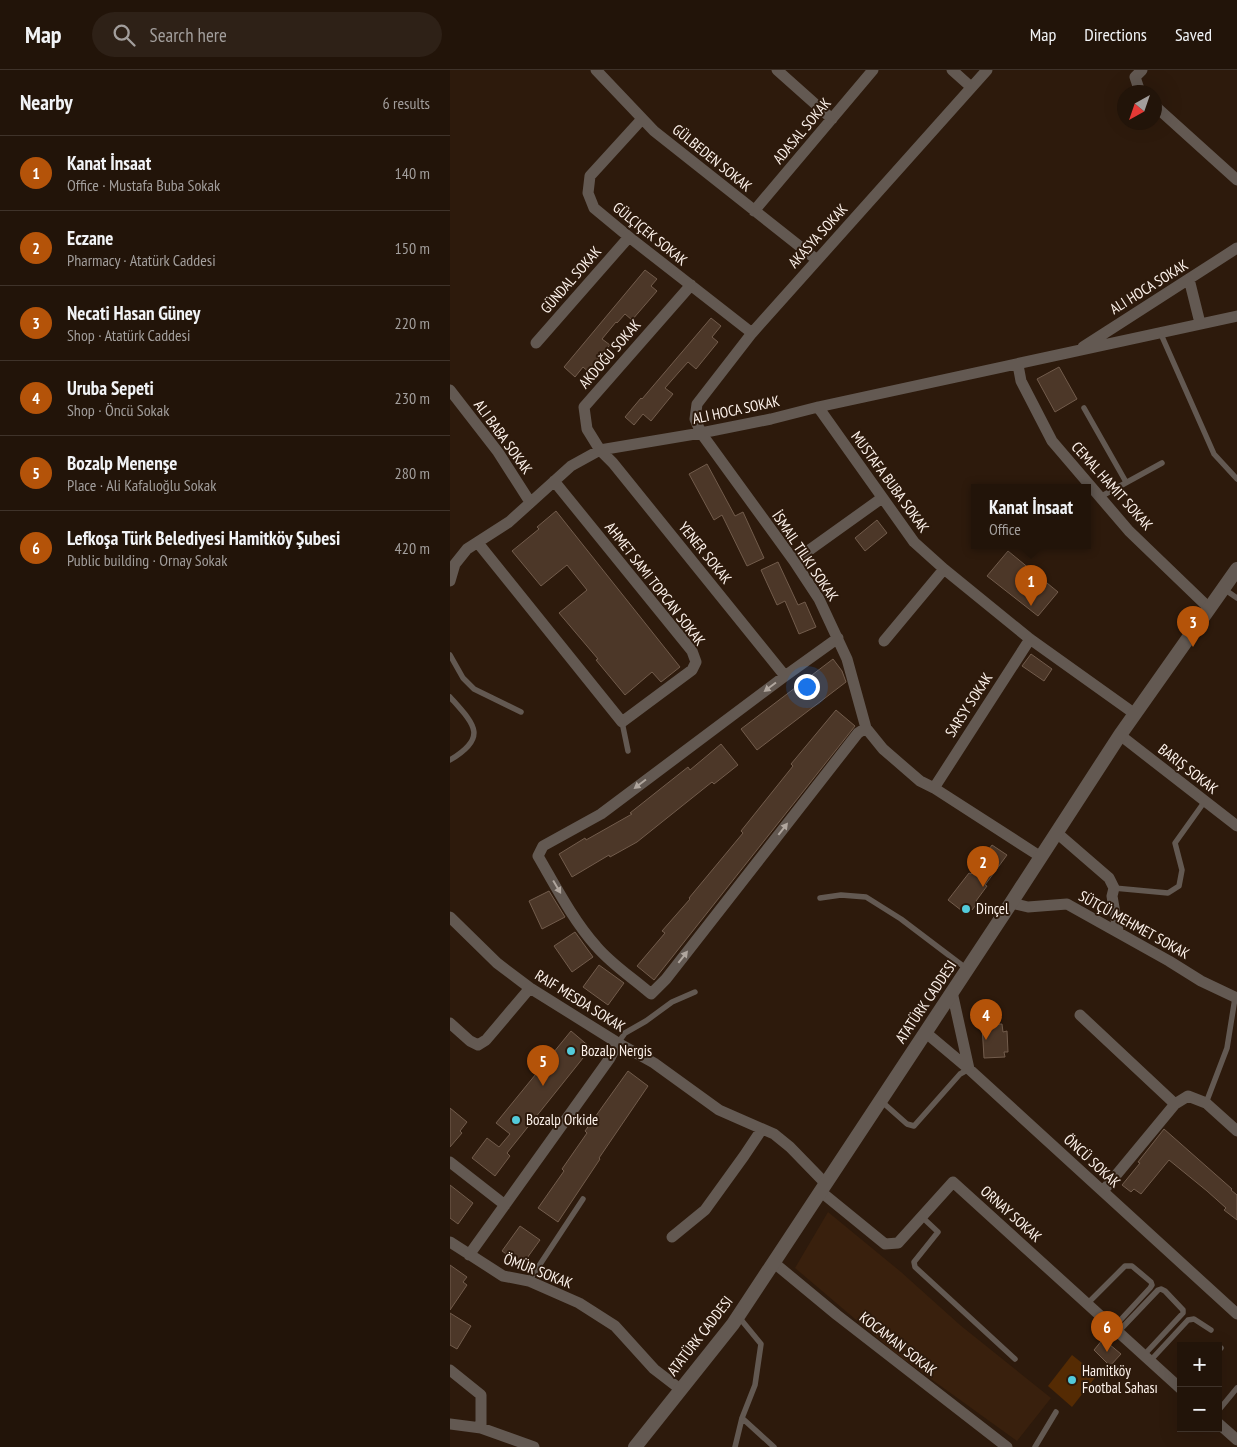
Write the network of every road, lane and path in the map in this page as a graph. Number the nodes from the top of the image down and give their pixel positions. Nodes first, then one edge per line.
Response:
1 (596, 70) edge
2 (777, 70) edge
3 (873, 70) edge
4 (952, 70) edge
5 (987, 70) edge
6 (972, 87) junction
7 (1162, 112) edge
8 (642, 119) junction
9 (832, 119) junction
10 (1237, 180) edge
11 (754, 211) junction
12 (629, 237) junction
13 (1237, 248) edge
14 (817, 260) junction
15 (1189, 279) junction
16 (691, 286) junction
17 (1237, 316) edge
18 (1200, 323) junction
19 (1160, 332) junction
20 (752, 333) junction
21 (536, 343) dead end
22 (1076, 351) junction
23 (1018, 365) junction
24 (450, 390) edge
25 (818, 407) junction
26 (1084, 408) dead end
27 (701, 433) junction
28 (600, 450) junction
29 (1162, 463) dead end
30 (1237, 479) edge
31 (554, 481) junction
32 (1126, 482) junction
33 (1089, 484) edge
34 (1091, 486) edge
35 (1100, 497) junction
36 (882, 498) junction
37 (530, 502) junction
38 (478, 543) junction
39 (794, 561) junction
40 (944, 569) junction
41 (1237, 569) edge
42 (450, 581) edge
43 (1224, 589) junction
44 (1237, 598) edge
45 (1210, 609) junction
46 (838, 638) junction
47 (1030, 639) junction
48 (884, 641) dead end
49 (450, 655) edge
50 (785, 676) junction
51 (450, 697) edge
52 (521, 712) dead end
53 (1135, 714) junction
54 (622, 722) junction
55 (866, 728) junction
56 (1120, 735) junction
57 (628, 751) dead end
58 (450, 760) edge
59 (934, 788) junction
60 (1205, 801) junction
61 (1237, 826) edge
62 (1057, 832) junction
63 (1041, 857) junction
64 (1114, 888) junction
65 (820, 898) dead end
66 (1011, 903) junction
67 (450, 917) edge
68 (1118, 931) junction
69 (967, 969) junction
70 (530, 988) junction
71 (695, 992) dead end
72 (952, 992) junction
73 (1236, 998) edge
74 (1080, 1015) dead end
75 (450, 1023) edge
76 (925, 1032) junction
77 (618, 1043) junction
78 (969, 1069) junction
79 (880, 1100) junction
80 (1206, 1103) junction
81 (1175, 1104) junction
82 (762, 1129) junction
83 (1237, 1131) edge
84 (450, 1162) edge
85 (823, 1187) junction
86 (1104, 1192) junction
87 (583, 1199) dead end
88 (505, 1205) junction
89 (922, 1217) junction
90 (672, 1237) dead end
91 (450, 1242) edge
92 (469, 1255) junction
93 (773, 1262) junction
94 (529, 1281) junction
95 (1087, 1304) junction
96 (1237, 1314) edge
97 (738, 1316) junction
98 (1116, 1330) junction
99 (1211, 1330) dead end
100 (1147, 1358) junction
101 (1015, 1359) dead end
102 (450, 1370) edge
103 (1179, 1387) edge
104 (680, 1388) junction
105 (1237, 1388) edge
106 (1222, 1406) edge
107 (1056, 1412) dead end
108 (742, 1418) junction
109 (450, 1424) edge
110 (1222, 1427) edge
111 (481, 1428) junction
112 (1237, 1440) edge
113 (534, 1447) edge
114 (634, 1447) edge
115 (734, 1447) edge
116 (774, 1447) edge
117 (1007, 1447) edge
118 (1035, 1447) edge

1 - 8 street, GÜLBEDEN SOKAK
2 - 9 street
3 - 9 street, ADASAL SOKAK
4 - 6 street
5 - 6 street, AKASYA SOKAK
6 - 14 street, AKASYA SOKAK
7 - 10 street
8 - 11 street, GÜLBEDEN SOKAK
8 - 12 street, GÜLÇIÇEK SOKAK
9 - 11 street, ADASAL SOKAK
11 - 14 street, GÜLBEDEN SOKAK
12 - 16 street, GÜLÇIÇEK SOKAK
12 - 21 street, GÜNDAL SOKAK
13 - 15 street, ALI HOCA SOKAK
14 - 20 street, AKASYA SOKAK
15 - 18 street
15 - 22 street, ALI HOCA SOKAK
16 - 20 street, GÜLÇIÇEK SOKAK
16 - 28 street, AKDOĞU SOKAK
17 - 18 street, ALI HOCA SOKAK
18 - 19 street, ALI HOCA SOKAK
19 - 22 street, ALI HOCA SOKAK
19 - 30 lane
20 - 27 street, AKASYA SOKAK
22 - 23 street, ALI HOCA SOKAK
23 - 25 street, ALI HOCA SOKAK
23 - 33 street, CEMAL HAMIT SOKAK
24 - 37 street, ALI BABA SOKAK
25 - 27 street, ALI HOCA SOKAK
25 - 36 street, MUSTAFA BUBA SOKAK
26 - 32 lane
27 - 28 street, ALI HOCA SOKAK
27 - 39 street, İSMAIL TILKI SOKAK
28 - 31 street, ALI HOCA SOKAK
28 - 50 street, YENER SOKAK
29 - 32 lane
31 - 37 street, ALI HOCA SOKAK
31 - 54 street, AHMET SAMI TOPCAN SOKAK
32 - 35 lane
34 - 35 street, CEMAL HAMIT SOKAK
35 - 45 street, CEMAL HAMIT SOKAK
36 - 39 street
36 - 40 street, MUSTAFA BUBA SOKAK
37 - 38 street, ALI HOCA SOKAK
38 - 42 street, ALI HOCA SOKAK
38 - 54 street
39 - 46 street, İSMAIL TILKI SOKAK
40 - 47 street, MUSTAFA BUBA SOKAK
40 - 48 street
41 - 43 street, ATATÜRK CADDESI
43 - 44 lane
43 - 45 street, ATATÜRK CADDESI
45 - 53 street, ATATÜRK CADDESI
46 - 50 street
46 - 55 street, İSMAIL TILKI SOKAK
47 - 53 street, MUSTAFA BUBA SOKAK
47 - 59 street, SARSY SOKAK
49 - 52 lane
50 -> 55 street
51 - 58 lane
53 - 56 street, ATATÜRK CADDESI
54 - 57 lane
55 - 59 street, İSMAIL TILKI SOKAK
56 - 60 street
56 - 62 street, ATATÜRK CADDESI
59 - 63 street, İSMAIL TILKI SOKAK
60 - 61 street
60 - 64 lane
62 - 63 street, ATATÜRK CADDESI
62 - 64 street
63 - 66 street, ATATÜRK CADDESI
64 - 68 street
65 - 69 lane
66 - 68 street, SÜTÇÜ MEHMET SOKAK
66 - 69 street, ATATÜRK CADDESI
67 - 70 street, RAIF MESDA SOKAK
68 - 73 street, SÜTÇÜ MEHMET SOKAK
69 - 72 street, ATATÜRK CADDESI
70 - 75 street
70 - 77 street, RAIF MESDA SOKAK
71 - 77 lane
72 - 76 street, ATATÜRK CADDESI
72 - 78 street
73 - 80 lane
74 - 81 street
76 - 78 street, ÖNCÜ SOKAK
76 - 79 street, ATATÜRK CADDESI
77 - 82 street, RAIF MESDA SOKAK
77 - 88 street
78 - 79 lane
78 - 86 street, ÖNCÜ SOKAK
79 - 85 street, ATATÜRK CADDESI
80 - 81 street
80 - 83 street
81 - 86 street
82 - 85 street, RAIF MESDA SOKAK
82 - 90 street
84 - 88 street
85 - 89 street, ORNAY SOKAK
85 - 93 street, ATATÜRK CADDESI
86 - 96 street, ÖNCÜ SOKAK
87 - 94 lane
88 - 92 street
89 - 95 street, ORNAY SOKAK
89 - 101 lane
91 - 92 street, ÖMÜR SOKAK
92 - 94 street, ÖMÜR SOKAK
93 - 97 street, ATATÜRK CADDESI
93 - 117 street, KOCAMAN SOKAK
94 - 104 street, ÖMÜR SOKAK
95 - 98 street, ORNAY SOKAK
95 - 98 lane
97 - 104 street, ATATÜRK CADDESI
97 - 108 lane
98 - 100 street, ORNAY SOKAK
98 - 100 lane
99 - 100 lane
100 - 103 street, ORNAY SOKAK
102 - 111 street
104 - 114 street, ATATÜRK CADDESI
105 - 106 lane
107 - 118 lane
108 - 115 lane
108 - 116 lane
109 - 111 street
110 - 112 street
111 - 113 street

